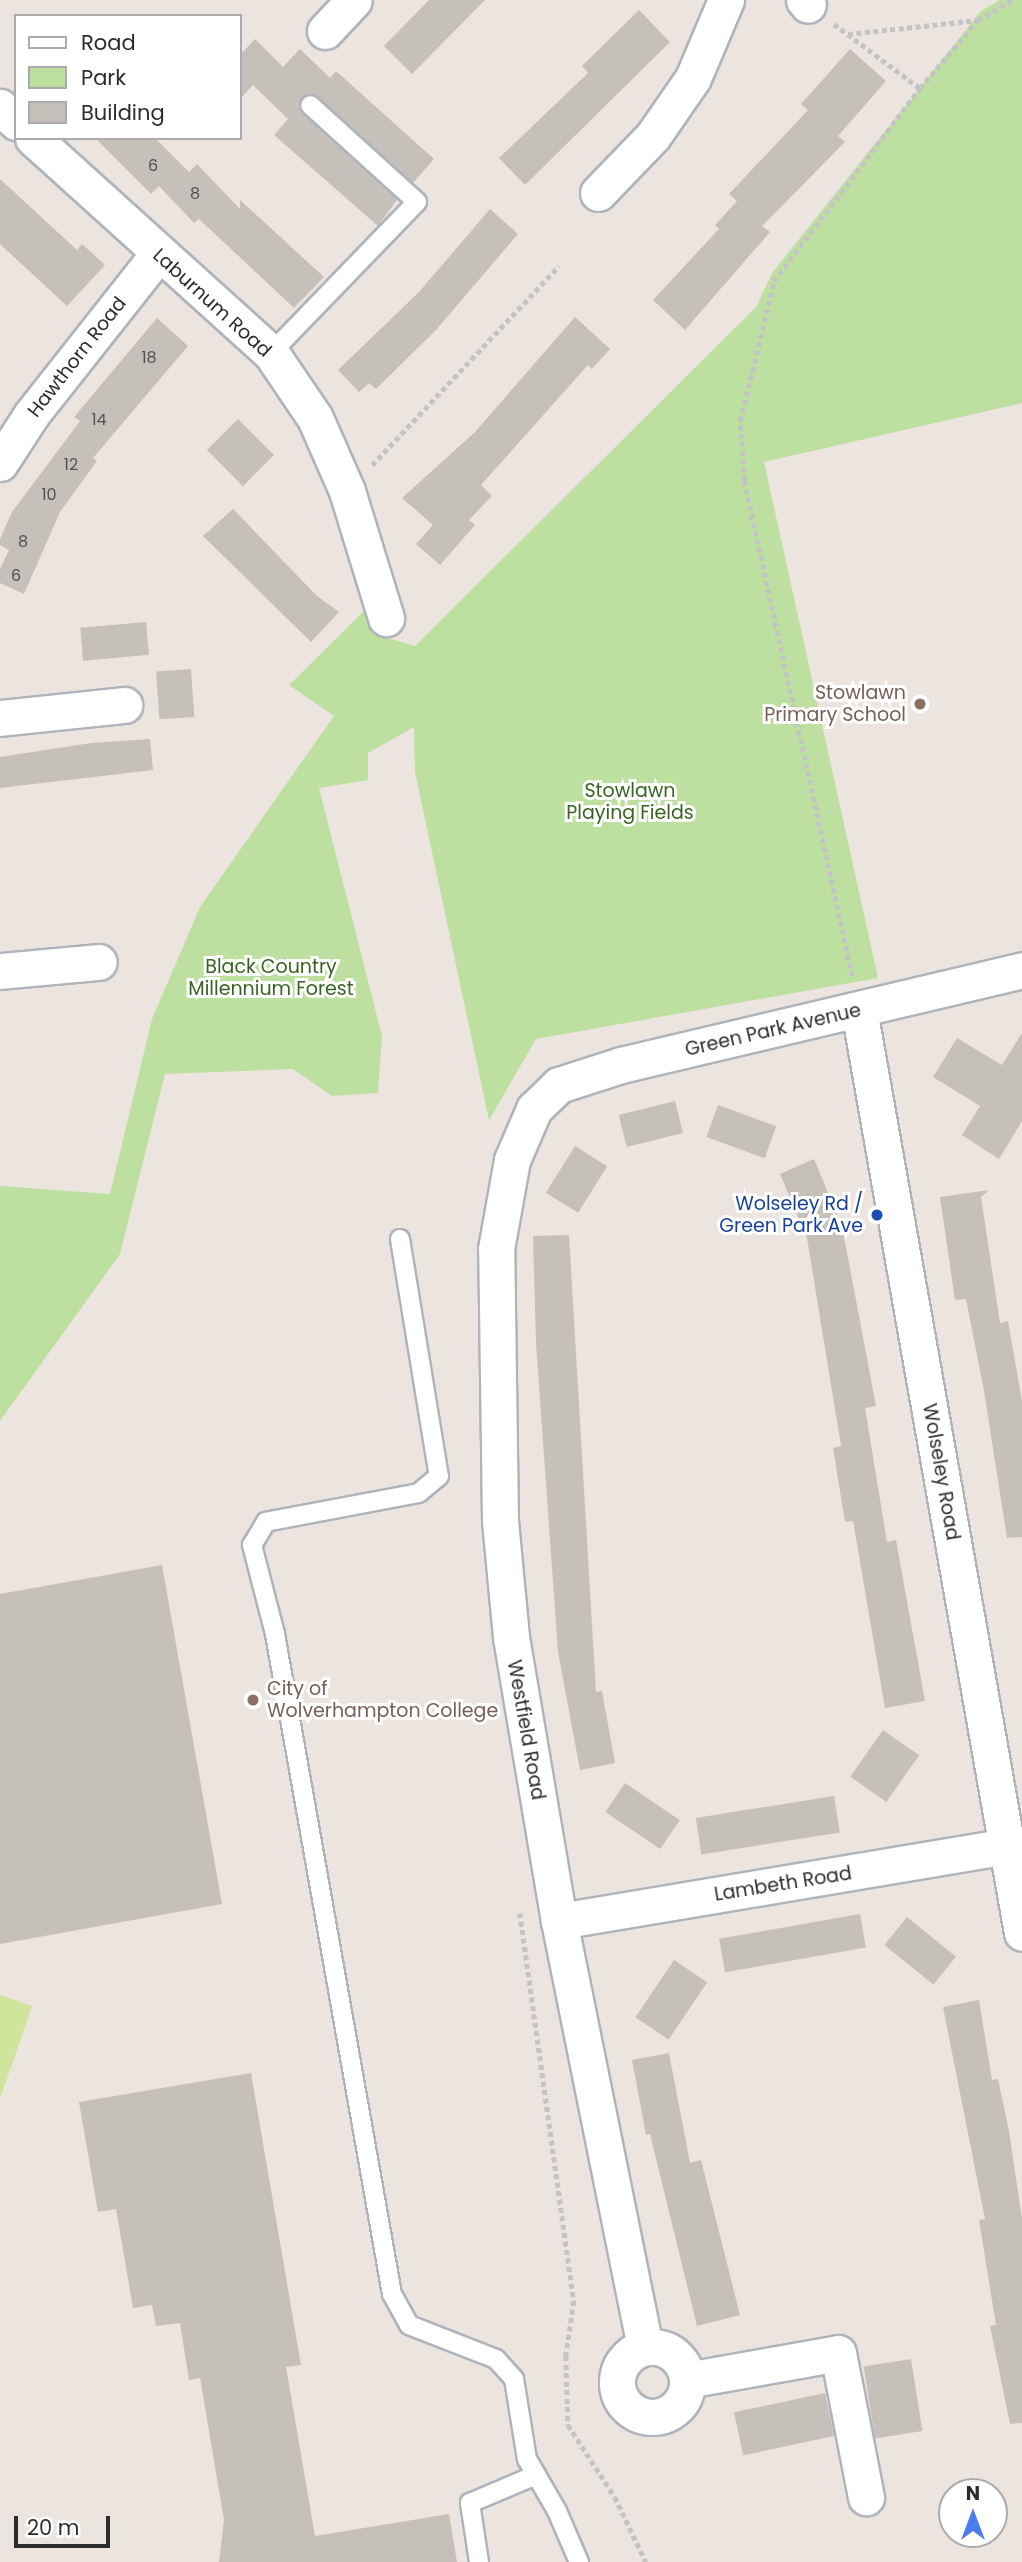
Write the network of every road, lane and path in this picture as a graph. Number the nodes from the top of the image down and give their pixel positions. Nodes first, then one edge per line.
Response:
1 (354, 0) edge
2 (726, 0) edge
3 (1012, 0) edge
4 (806, 2) edge
5 (978, 20) junction
6 (325, 32) dead end
7 (848, 34) junction
8 (920, 88) junction
9 (310, 105) dead end
10 (0, 107) edge
11 (14, 120) edge
12 (35, 140) edge
13 (598, 193) dead end
14 (158, 254) junction
15 (559, 266) dead end
16 (271, 353) junction
17 (0, 463) edge
18 (347, 491) junction
19 (386, 618) dead end
20 (124, 705) dead end
21 (0, 718) edge
22 (99, 962) dead end
23 (1022, 970) edge
24 (0, 971) edge
25 (859, 1010) junction
26 (534, 1109) joint
27 (400, 1239) dead end
28 (1007, 1846) junction
29 (519, 1906) dead end
30 (559, 1921) junction
31 (1022, 1933) edge
32 (645, 2347) junction
33 (687, 2380) junction
34 (536, 2475) junction
35 (866, 2497) dead end
36 (479, 2562) edge
37 (579, 2562) edge
38 (646, 2562) edge

1 - 6 street
2 - 13 street
3 - 5 path
4 - 7 path
5 - 7 path
5 - 8 path
7 - 8 path
8 - 25 path
9 - 16 lane
10 - 11 street
12 - 14 street, Laburnum Road
14 - 16 street, Laburnum Road
14 - 17 street, Hawthorn Road
15 - 18 path
16 - 18 street, Laburnum Road
18 - 19 street, Laburnum Road
20 - 21 street
22 - 24 street
23 - 25 street, Green Park Avenue
25 - 26 street, Green Park Avenue
25 - 28 street, Wolseley Road
26 - 30 street, Westfield Road
27 - 34 lane
28 - 30 street, Lambeth Road
28 - 31 street, Wolseley Road
29 - 38 path
30 - 32 street, Westfield Road
32 - 33 street
32 - 33 street
33 - 35 street
34 - 36 lane
34 - 37 lane

